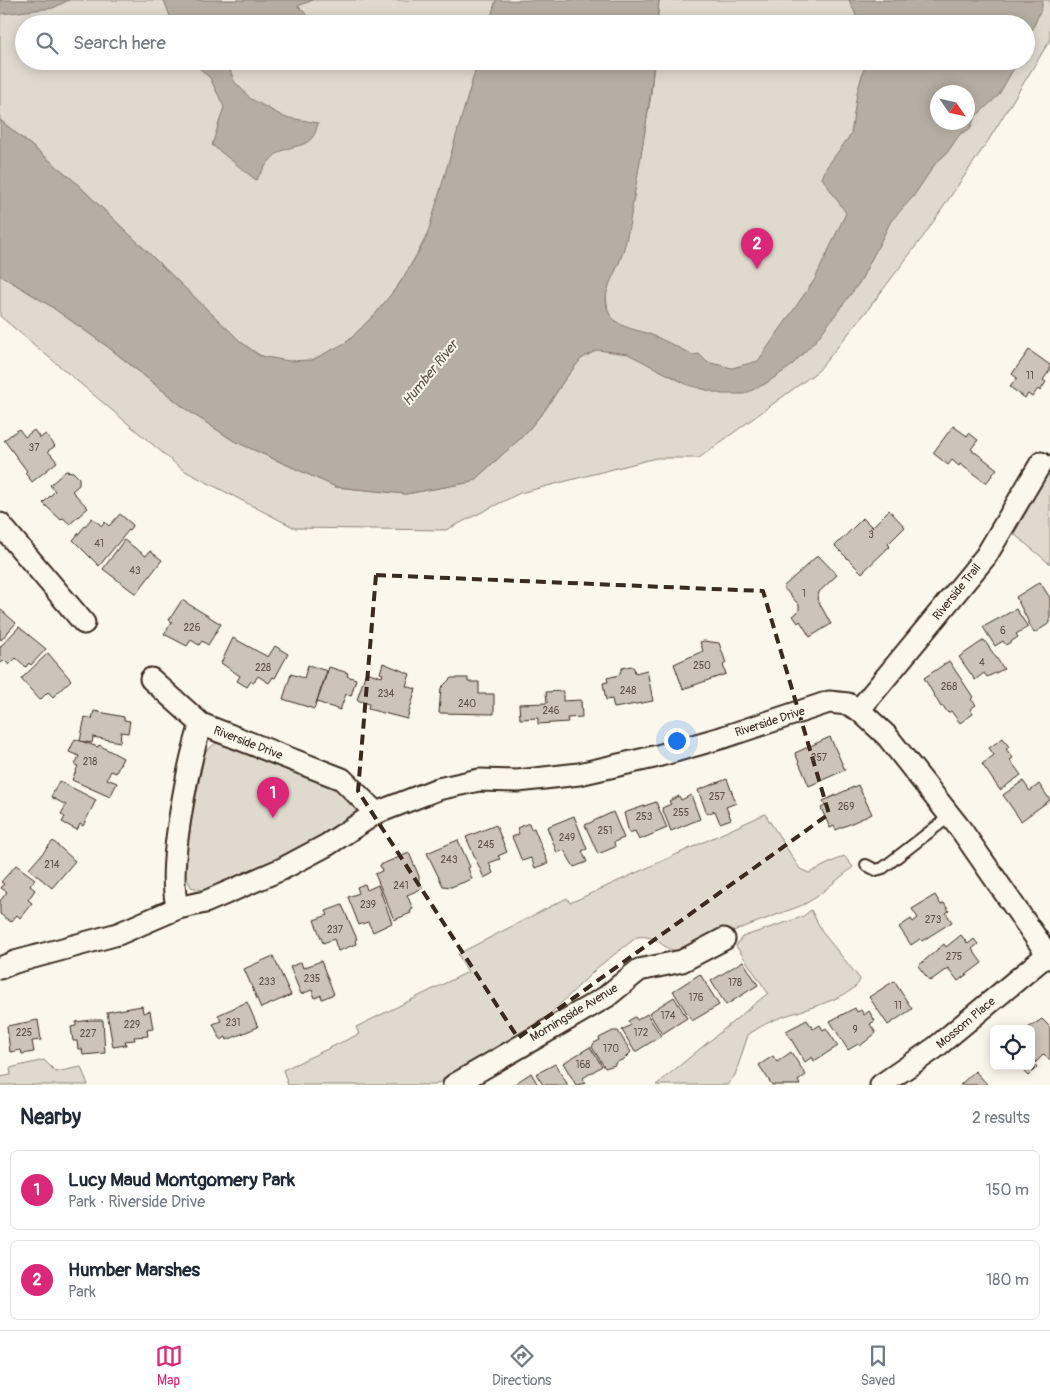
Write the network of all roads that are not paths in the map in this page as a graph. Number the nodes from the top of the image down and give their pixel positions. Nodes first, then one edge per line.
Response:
1 (1041, 463) dead end
2 (0, 524) edge
3 (84, 623) dead end
4 (151, 679) dead end
5 (859, 710) junction
6 (202, 724) junction
7 (376, 813) junction
8 (950, 816) junction
9 (866, 865) dead end
10 (178, 908) junction
11 (724, 939) dead end
12 (1049, 956) edge
13 (0, 968) edge
14 (454, 1085) edge
15 (881, 1085) edge

1 - 5 street, Riverside Trail
2 - 3 street
4 - 6 street
5 - 7 street, Riverside Drive
5 - 8 street, Riverside Drive
6 - 7 street, Riverside Drive
6 - 10 street, Riverside Drive
7 - 10 street, Riverside Drive
8 - 9 lane
8 - 12 street, Riverside Drive
10 - 13 street, Riverside Drive
11 - 14 street, Morningside Avenue
12 - 15 street, Mossom Place

